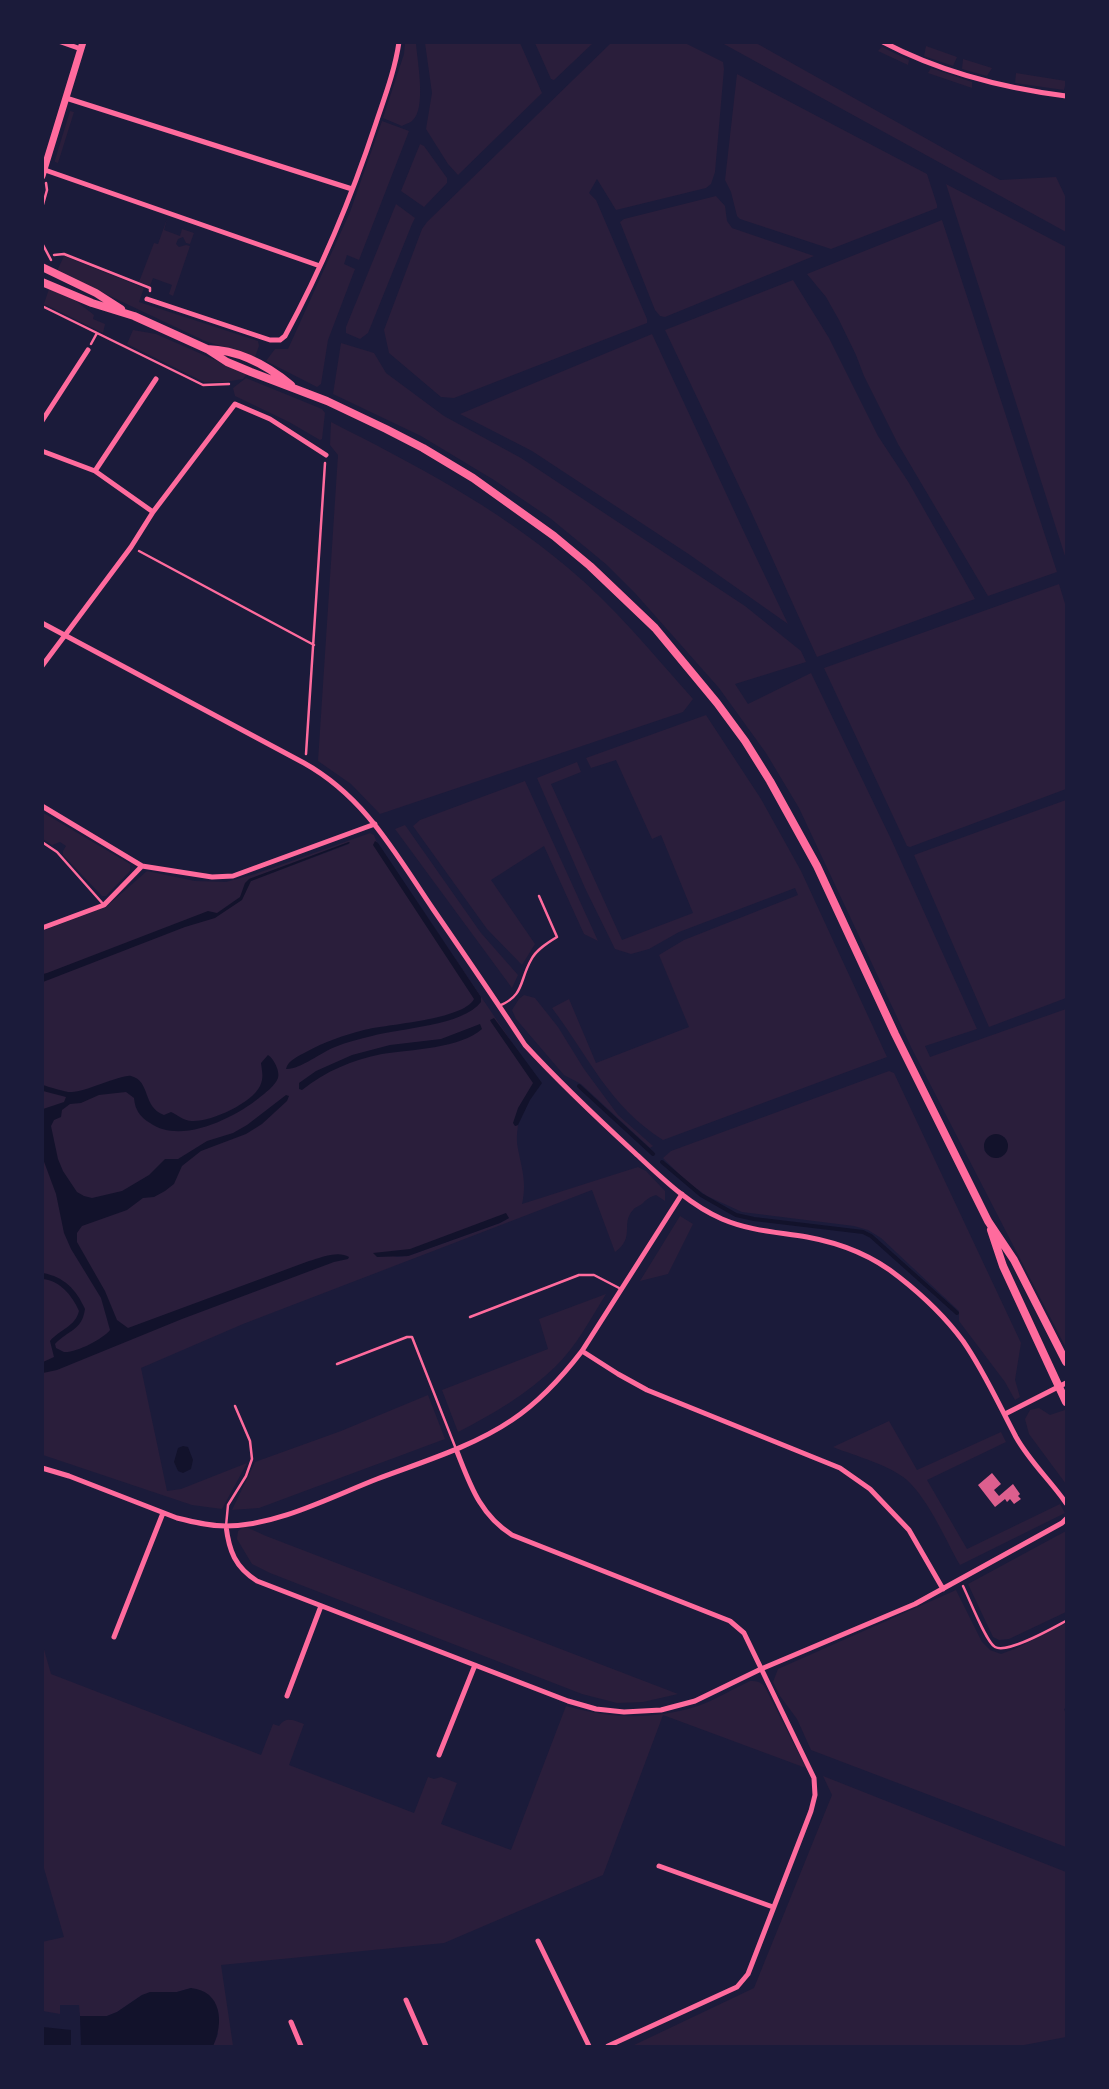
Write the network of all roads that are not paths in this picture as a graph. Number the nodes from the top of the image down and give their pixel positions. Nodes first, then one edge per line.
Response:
1 (61, 42) edge
2 (400, 42) edge
3 (884, 42) edge
4 (82, 46) edge
5 (1066, 96) edge
6 (66, 98) junction
7 (44, 173) edge
8 (352, 189) junction
9 (320, 266) junction
10 (42, 267) edge
11 (42, 282) edge
12 (148, 299) road end
13 (134, 316) junction
14 (207, 349) junction
15 (88, 350) road end
16 (156, 379) dead end
17 (295, 388) junction
18 (42, 421) edge
19 (42, 451) edge
20 (326, 454) road end
21 (95, 471) junction
22 (153, 512) junction
23 (42, 623) edge
24 (65, 634) junction
25 (42, 666) edge
26 (42, 806) edge
27 (375, 824) junction
28 (42, 842) edge
29 (142, 866) junction
30 (539, 896) dead end
31 (104, 905) junction
32 (42, 928) edge
33 (499, 1006) junction
34 (682, 1194) junction
35 (988, 1221) junction
36 (621, 1289) junction
37 (470, 1317) dead end
38 (582, 1351) junction
39 (1066, 1362) edge
40 (336, 1364) dead end
41 (1063, 1384) edge
42 (1066, 1402) edge
43 (235, 1406) dead end
44 (1005, 1414) junction
45 (456, 1449) junction
46 (42, 1468) edge
47 (1066, 1503) edge
48 (163, 1513) junction
49 (1066, 1519) edge
50 (226, 1526) junction
51 (943, 1589) junction
52 (322, 1606) junction
53 (114, 1637) dead end
54 (475, 1665) junction
55 (761, 1669) junction
56 (286, 1696) dead end
57 (439, 1755) dead end
58 (659, 1866) dead end
59 (773, 1907) junction
60 (538, 1941) dead end
61 (406, 2000) dead end
62 (291, 2022) dead end
63 (301, 2046) edge
64 (426, 2046) edge
65 (589, 2046) edge
66 (608, 2046) edge

1 - 4 street
2 - 8 street
3 - 5 street
4 - 6 street
6 - 7 street
6 - 8 street
7 - 9 street
8 - 9 street
9 - 12 street
10 - 13 main road
11 - 13 main road
13 - 14 main road
14 - 17 main road
14 - 17 main road
15 - 18 street
16 - 21 street
17 - 35 main road
19 - 21 street
20 - 22 street
21 - 22 street
22 - 24 street
23 - 24 street
24 - 25 street
24 - 27 street
26 - 29 street
27 - 29 street
27 - 33 street
28 - 31 lane
29 - 31 street
30 - 33 lane
31 - 32 street
33 - 34 street
34 - 36 street
34 - 44 street
35 - 39 main road
35 - 41 main road
36 - 37 lane
36 - 38 street
38 - 45 street
38 - 51 street
40 - 45 lane
41 - 42 main road
41 - 44 street
43 - 50 lane
44 - 47 street
45 - 50 street
45 - 55 street
46 - 48 street
48 - 50 street
48 - 53 street
49 - 51 street
50 - 52 street
51 - 55 street
52 - 54 street
52 - 56 street
54 - 55 street
54 - 57 street
55 - 59 street
58 - 59 street
59 - 66 street
60 - 65 street
61 - 64 street
62 - 63 street

